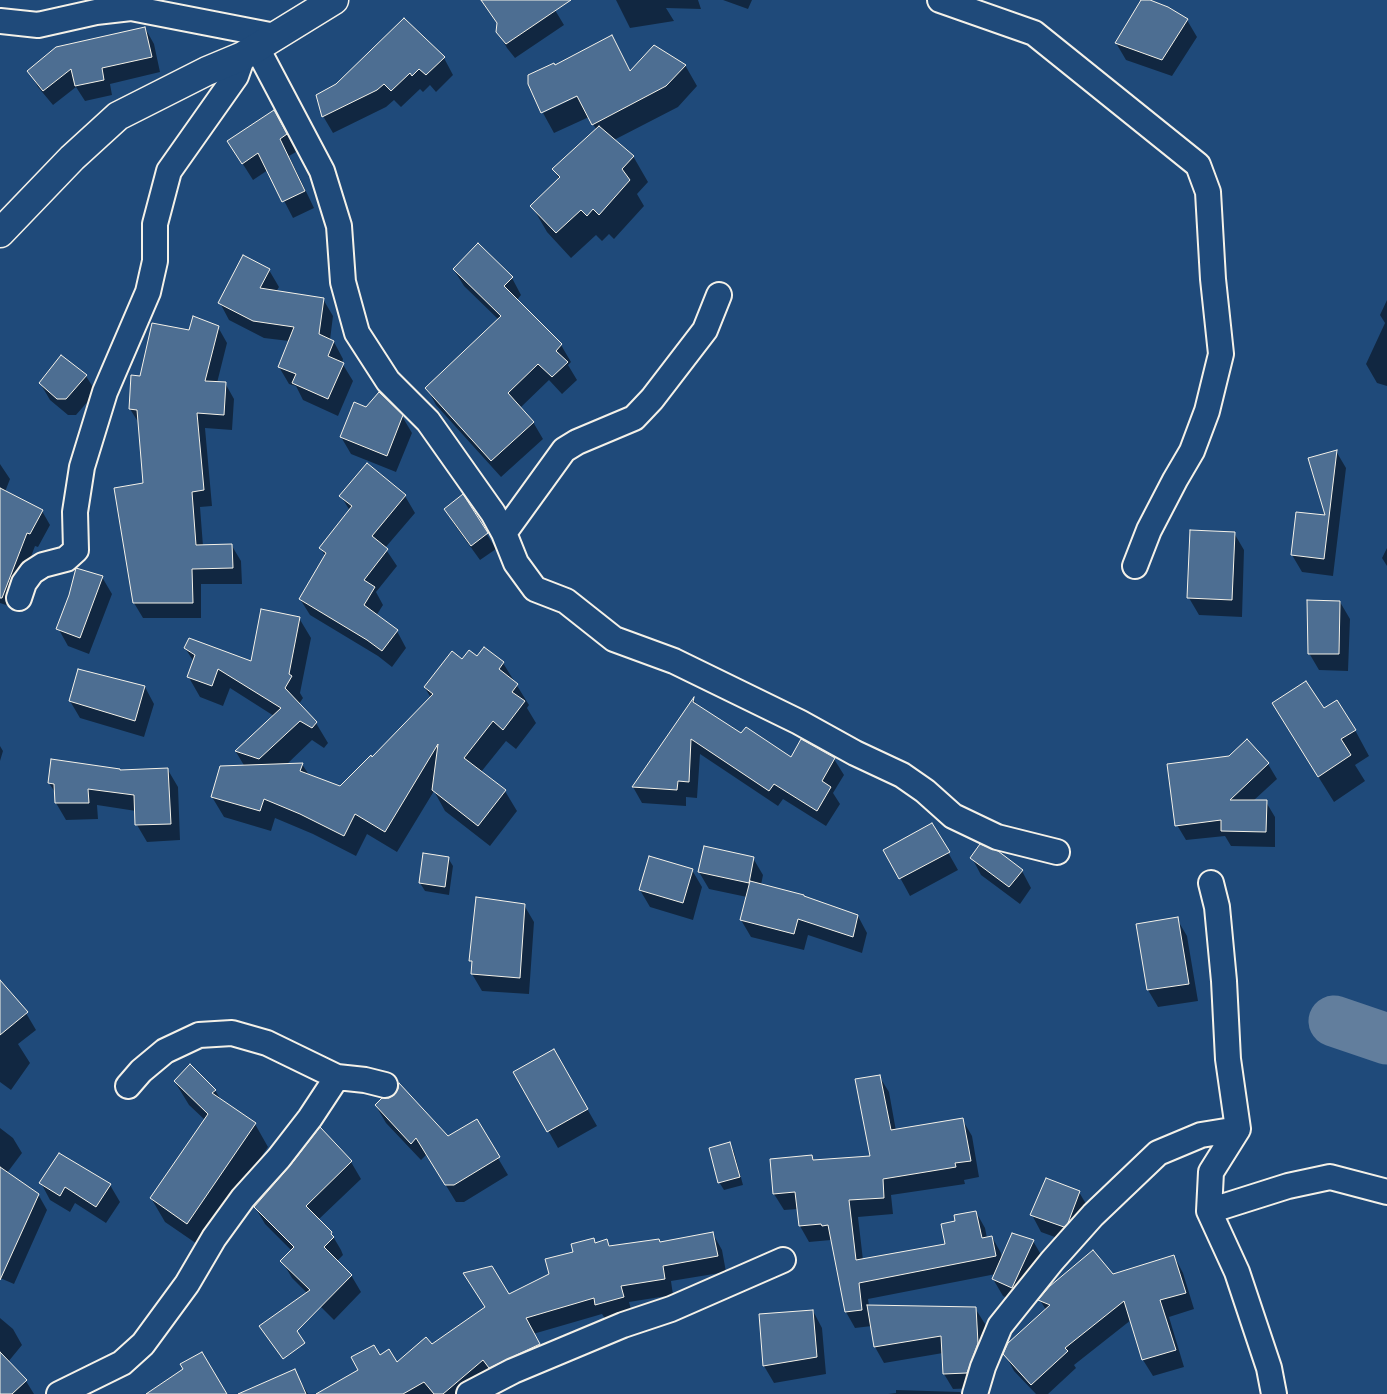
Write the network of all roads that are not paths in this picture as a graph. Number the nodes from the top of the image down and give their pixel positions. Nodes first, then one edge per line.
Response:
1 (334, 0) edge
2 (940, 0) edge
3 (124, 4) edge
4 (0, 21) edge
5 (258, 47) junction
6 (0, 233) edge
7 (718, 295) dead end
8 (504, 533) junction
9 (1135, 566) dead end
10 (19, 598) dead end
11 (1057, 852) dead end
12 (1211, 883) dead end
13 (337, 1077) junction
14 (385, 1085) dead end
15 (128, 1086) dead end
16 (1238, 1129) junction
17 (1387, 1192) edge
18 (1209, 1211) junction
19 (784, 1260) dead end
20 (59, 1394) edge
21 (469, 1394) edge
22 (975, 1394) edge
23 (1274, 1394) edge

1 - 5 street
2 - 9 street
3 - 4 street
3 - 5 street
5 - 6 street
5 - 8 street
5 - 10 street
7 - 8 street
8 - 11 street
12 - 16 street
13 - 14 street
13 - 15 street
13 - 20 street
16 - 18 street
16 - 22 street
17 - 18 street
18 - 23 street
19 - 21 street

